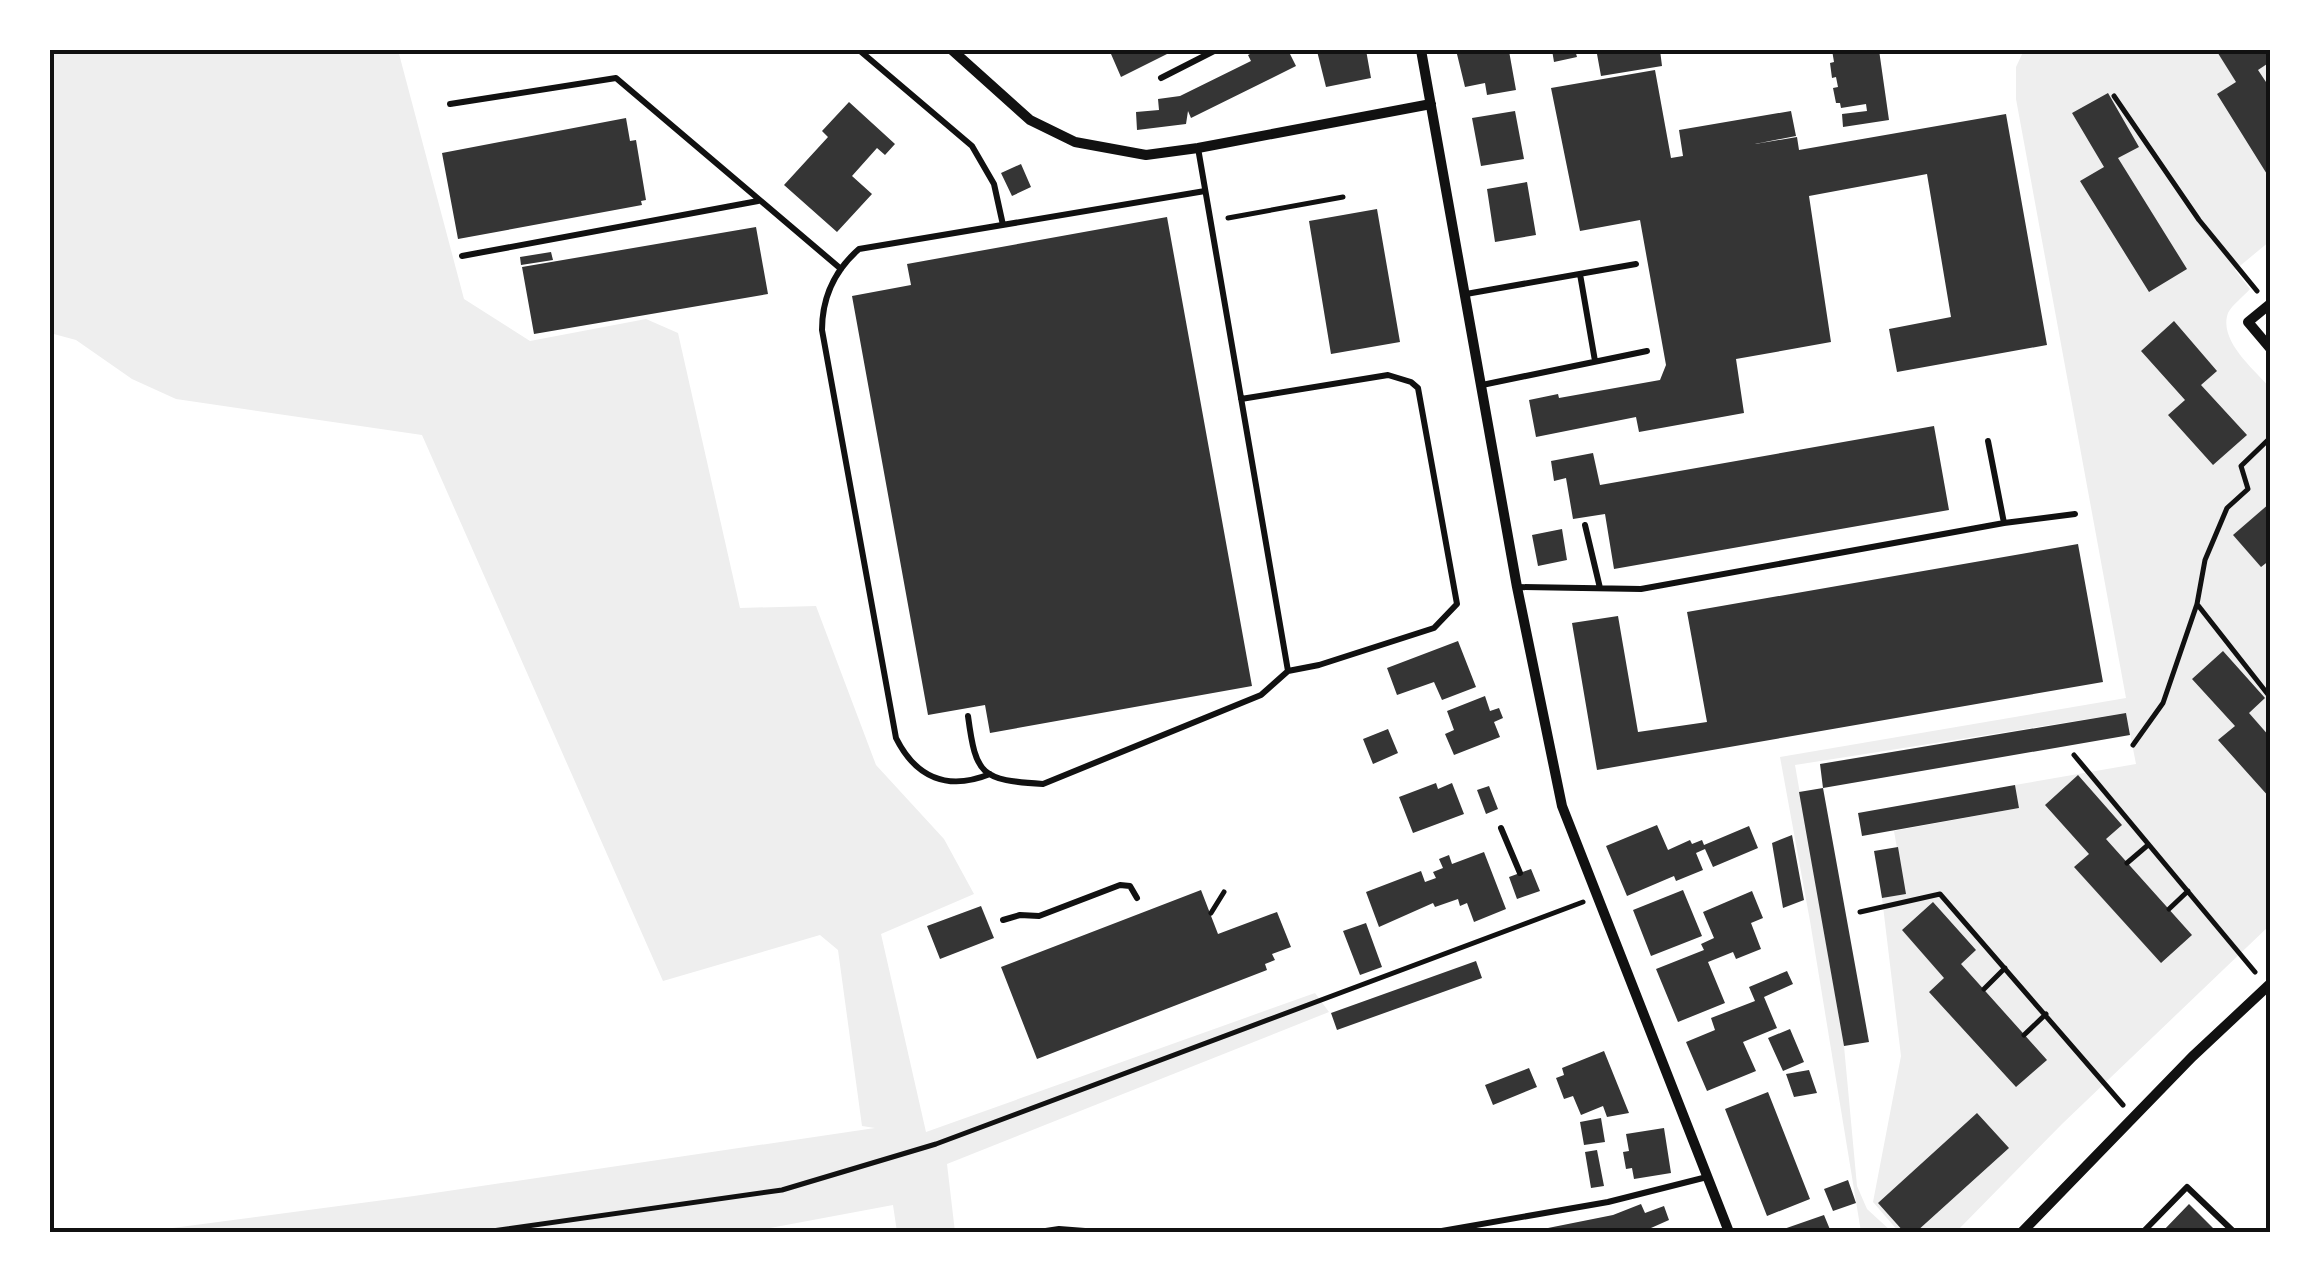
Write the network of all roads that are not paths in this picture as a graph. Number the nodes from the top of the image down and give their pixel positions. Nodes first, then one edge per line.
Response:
1 (859, 50) edge
2 (952, 50) edge
3 (1216, 50) edge
4 (1421, 50) edge
5 (1161, 78) dead end
6 (450, 104) dead end
7 (1431, 104) junction
8 (1198, 148) junction
9 (1205, 191) junction
10 (759, 201) junction
11 (1003, 225) junction
12 (462, 256) dead end
13 (1636, 264) dead end
14 (841, 269) junction
15 (1580, 274) junction
16 (1466, 294) junction
17 (2269, 304) edge
18 (2270, 348) edge
19 (1647, 351) dead end
20 (1596, 362) junction
21 (1482, 385) junction
22 (1241, 398) junction
23 (1988, 441) dead end
24 (2075, 514) dead end
25 (2004, 523) junction
26 (1585, 525) dead end
27 (1517, 587) junction
28 (1600, 588) junction
29 (1288, 670) junction
30 (968, 716) dead end
31 (990, 774) junction
32 (1500, 828) dead end
33 (1520, 873) dead end
34 (1137, 898) dead end
35 (1003, 920) dead end
36 (2269, 986) edge
37 (1708, 1176) junction
38 (1039, 1232) edge
39 (1098, 1232) edge
40 (1436, 1232) edge
41 (1729, 1232) edge
42 (2022, 1232) edge
43 (2143, 1232) edge
44 (2234, 1232) edge

1 - 11 lane
2 - 8 street
3 - 5 lane
4 - 7 street
6 - 10 lane
7 - 8 street
7 - 16 street
8 - 9 lane
9 - 11 lane
9 - 22 lane
10 - 12 lane
10 - 14 lane
11 - 14 lane
13 - 15 lane
14 - 31 lane
15 - 16 lane
15 - 20 lane
16 - 21 street
17 - 18 street
19 - 20 lane
20 - 21 lane
21 - 27 street
22 - 29 lane
22 - 29 lane
23 - 25 lane
24 - 25 lane
25 - 28 lane
26 - 28 lane
27 - 28 lane
27 - 37 street
29 - 31 lane
30 - 31 lane
32 - 33 lane
34 - 35 lane
36 - 42 street
37 - 40 lane
37 - 41 street
38 - 39 lane
43 - 44 lane

